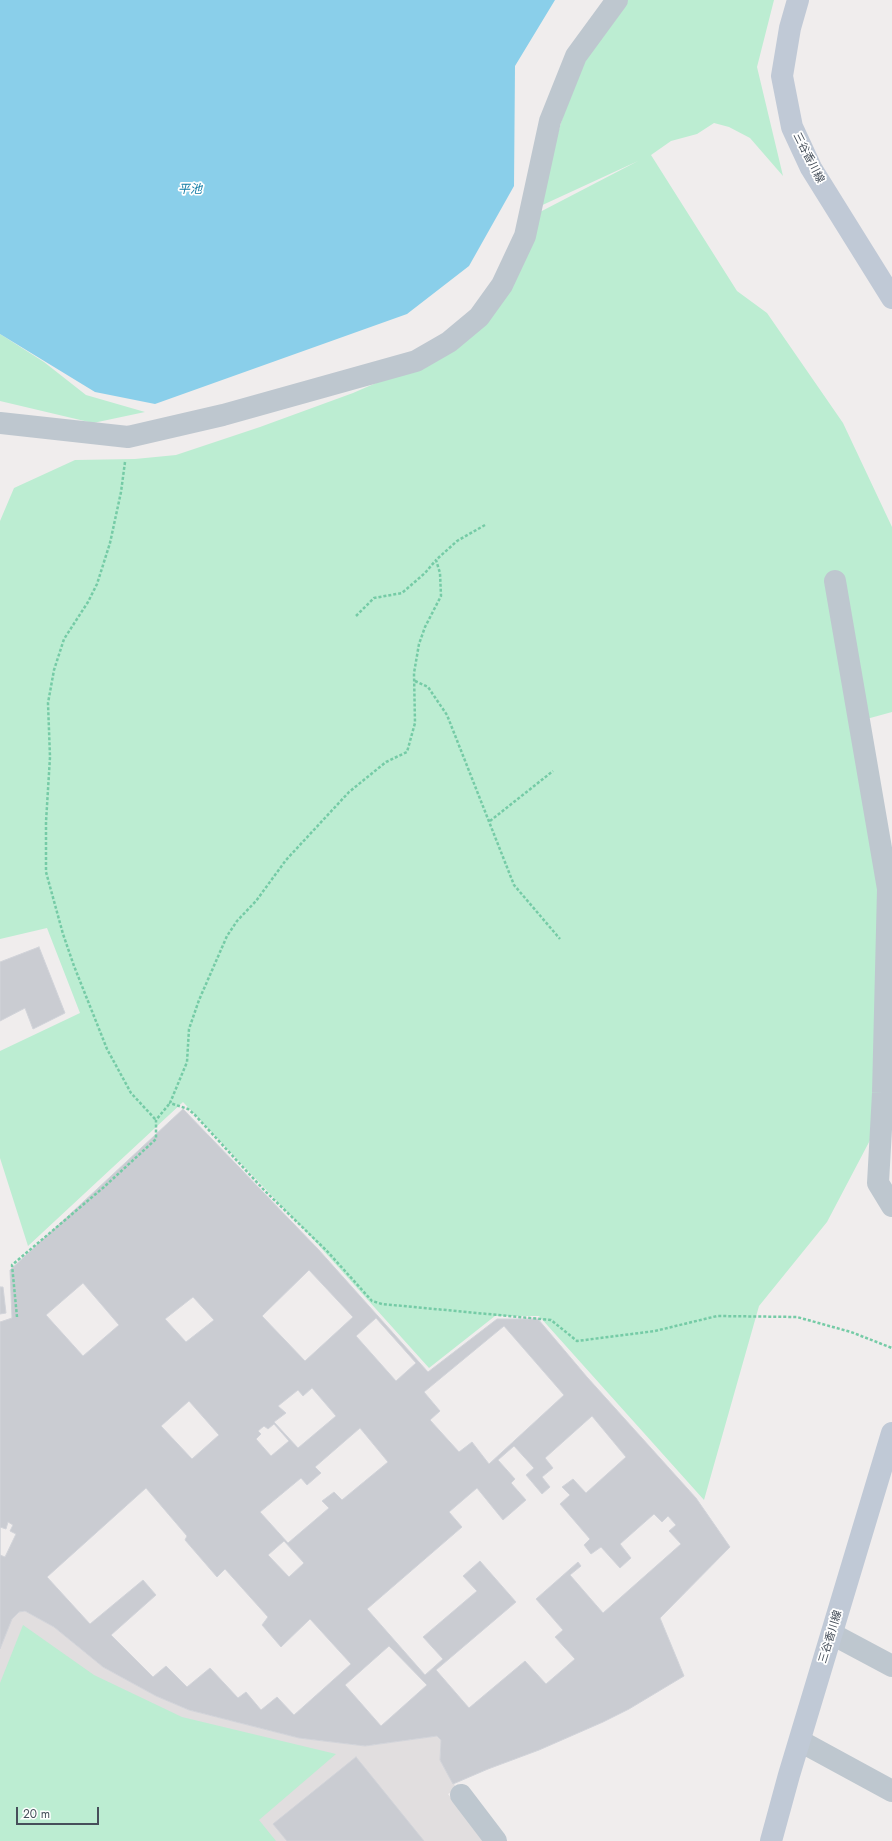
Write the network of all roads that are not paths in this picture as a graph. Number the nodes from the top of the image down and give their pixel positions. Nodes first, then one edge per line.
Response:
1 (617, 0) edge
2 (798, 0) edge
3 (892, 298) edge
4 (0, 423) edge
5 (835, 581) dead end
6 (892, 1206) edge
7 (892, 1433) edge
8 (832, 1634) junction
9 (892, 1666) edge
10 (800, 1741) junction
11 (892, 1791) edge
12 (461, 1795) dead end
13 (496, 1841) edge
14 (771, 1841) edge

1 - 4 street
2 - 3 main road, 三谷香川線
5 - 6 street
7 - 8 main road, 三谷香川線
8 - 9 street
8 - 10 main road, 三谷香川線
10 - 11 street
10 - 14 main road, 三谷香川線
12 - 13 street

